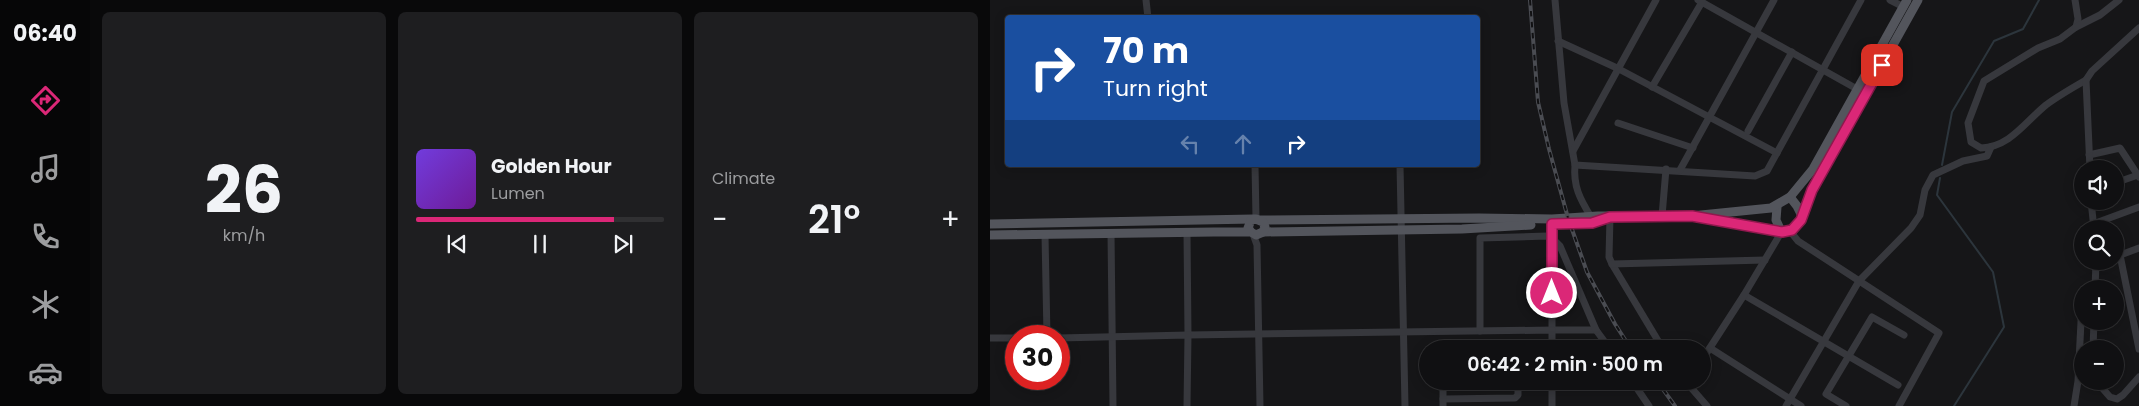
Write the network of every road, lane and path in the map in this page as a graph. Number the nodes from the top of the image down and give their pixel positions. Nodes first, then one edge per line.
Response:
1 (1146, 0) edge
2 (1555, 0) edge
3 (1656, 0) edge
4 (1774, 0) edge
5 (1861, 0) edge
6 (1890, 0) edge
7 (1918, 0) edge
8 (2075, 0) edge
9 (2119, 0) edge
10 (1700, 1) edge
11 (1905, 3) edge
12 (1148, 15) edge
13 (2076, 28) junction
14 (2139, 28) edge
15 (1756, 33) junction
16 (1558, 41) junction
17 (1792, 52) junction
18 (1617, 68) junction
19 (1823, 70) junction
20 (2086, 80) junction
21 (1652, 87) junction
22 (1857, 89) junction
23 (1708, 118) junction
24 (1618, 123) dead end
25 (1748, 131) dead end
26 (1991, 147) junction
27 (1693, 148) junction
28 (1573, 151) junction
29 (1777, 153) junction
30 (2089, 155) junction
31 (2089, 160) edge
32 (1575, 165) junction
33 (1255, 167) edge
34 (1400, 167) edge
35 (1666, 169) junction
36 (1680, 170) junction
37 (2138, 176) edge
38 (2124, 180) edge
39 (1790, 197) junction
40 (1777, 206) junction
41 (2139, 207) edge
42 (1662, 216) junction
43 (1692, 216) junction
44 (1802, 216) junction
45 (1591, 217) junction
46 (1610, 217) junction
47 (1257, 219) junction
48 (1400, 219) junction
49 (2108, 220) edge
50 (1479, 223) junction
51 (990, 224) edge
52 (1552, 224) junction
53 (1401, 230) junction
54 (1784, 231) junction
55 (1187, 232) junction
56 (1111, 233) junction
57 (1257, 233) junction
58 (990, 235) edge
59 (1045, 235) junction
60 (1480, 238) junction
61 (1552, 238) junction
62 (2139, 248) edge
63 (2124, 254) edge
64 (1765, 260) junction
65 (1612, 264) junction
66 (2121, 270) edge
67 (1859, 281) junction
68 (1744, 295) junction
69 (1047, 325) edge
70 (1552, 330) junction
71 (1596, 330) junction
72 (2081, 330) edge
73 (1480, 331) junction
74 (1405, 333) junction
75 (1188, 334) junction
76 (1258, 335) junction
77 (1904, 336) dead end
78 (1113, 337) junction
79 (990, 338) edge
80 (1005, 338) edge
81 (1070, 338) edge
82 (1552, 340) edge
83 (1603, 340) edge
84 (1658, 340) edge
85 (1822, 342) junction
86 (1711, 346) edge
87 (1711, 349) edge
88 (2139, 349) edge
89 (1848, 357) junction
90 (2139, 377) edge
91 (1898, 385) dead end
92 (1443, 390) edge
93 (1518, 390) edge
94 (1552, 390) edge
95 (1638, 390) edge
96 (1694, 390) edge
97 (2103, 390) edge
98 (1791, 398) junction
99 (1443, 403) edge
100 (1113, 406) edge
101 (1187, 406) edge
102 (1260, 406) edge
103 (1405, 406) edge
104 (1552, 406) edge
105 (1649, 406) edge
106 (1707, 406) edge
107 (1786, 406) edge
108 (1801, 406) edge
109 (1846, 406) edge
110 (1898, 406) edge
111 (2074, 406) edge

1 - 12 street
2 - 16 street
3 - 18 street
4 - 15 street
5 - 19 street
6 - 11 street
7 - 44 main road
8 - 13 street
9 - 13 street
10 - 15 street
10 - 21 street
11 - 22 main road
13 - 26 street
14 - 20 street
15 - 17 street
15 - 23 street
16 - 18 street
16 - 28 street
17 - 19 street
17 - 25 street
18 - 21 street
18 - 28 street
19 - 22 street
19 - 29 street
20 - 26 street
20 - 30 street
21 - 23 street
22 - 39 main road
23 - 27 street
23 - 29 street
24 - 27 street
26 - 67 street
27 - 36 street
28 - 32 street
29 - 36 street
30 - 31 street
30 - 37 street
32 - 35 street
32 - 45 street
33 - 47 street
34 - 48 street
35 - 36 street
35 - 42 street
37 - 38 street
39 - 40 main road
39 - 44 main road
40 - 43 main road
40 - 54 main road
41 - 49 street
42 - 43 main road
42 - 46 main road
43 - 54 main road
44 - 54 main road
45 - 46 main road
45 - 50 main road
46 - 52 main road
46 - 65 street
47 - 48 main road
47 - 51 main road
47 - 57 main road
47 - 57 main road
48 - 50 main road
48 - 53 street
50 - 52 main road
50 - 53 main road
50 - 60 street
52 - 61 street
53 - 57 main road
53 - 74 street
54 - 64 street
54 - 67 street
55 - 56 main road
55 - 57 main road
55 - 75 street
56 - 59 main road
56 - 78 street
57 - 76 street
58 - 59 main road
59 - 69 street
60 - 61 street
60 - 73 street
61 - 70 street
61 - 71 street
62 - 63 street
64 - 65 street
64 - 68 street
65 - 84 street
66 - 88 street
67 - 85 street
67 - 110 street
68 - 85 street
68 - 86 street
70 - 71 street
70 - 73 street
70 - 82 street
71 - 83 street
72 - 111 street
73 - 74 street
74 - 76 street
74 - 103 street
75 - 76 street
75 - 78 street
75 - 101 street
76 - 102 street
77 - 89 street
78 - 81 street
78 - 100 street
79 - 80 street
85 - 89 street
85 - 98 street
87 - 98 street
89 - 91 street
89 - 109 street
90 - 97 street
92 - 99 street
93 - 99 street
94 - 104 street
95 - 105 street
96 - 106 street
98 - 107 street
98 - 108 street

